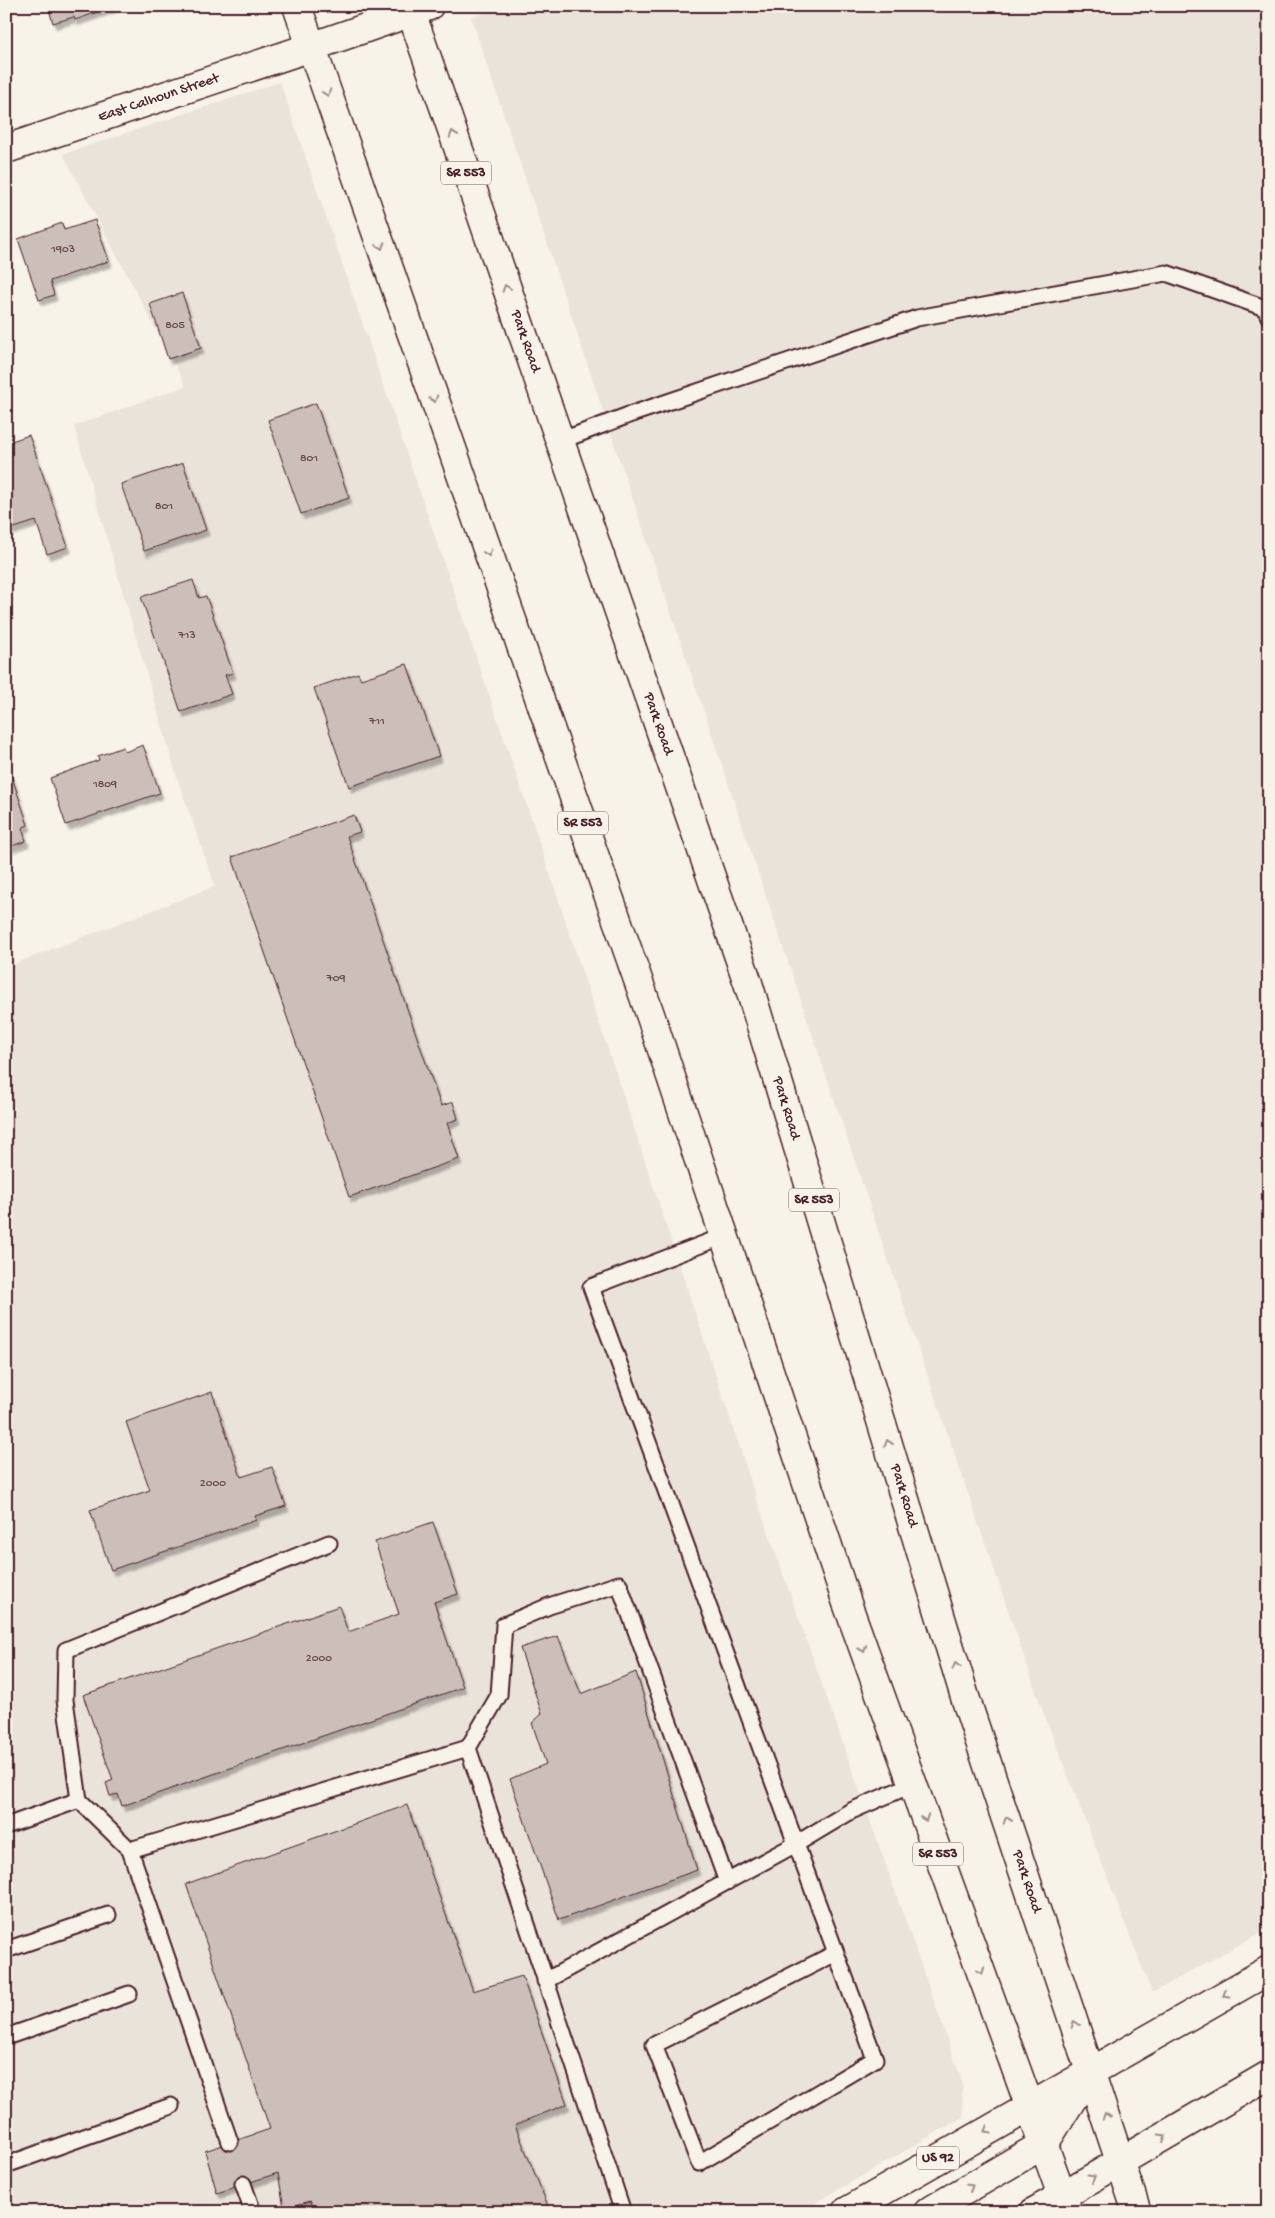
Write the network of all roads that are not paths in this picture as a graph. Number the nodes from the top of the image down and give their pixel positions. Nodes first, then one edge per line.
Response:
1 (297, 6) edge
2 (416, 8) edge
3 (311, 46) junction
4 (6, 149) edge
5 (1269, 317) edge
6 (560, 441) junction
7 (724, 1236) junction
8 (329, 1543) dead end
9 (468, 1748) junction
10 (913, 1784) junction
11 (79, 1800) junction
12 (6, 1826) edge
13 (796, 1844) junction
14 (130, 1850) junction
15 (727, 1882) junction
16 (108, 1915) dead end
17 (6, 1950) edge
18 (836, 1953) junction
19 (1269, 1970) edge
20 (546, 1981) junction
21 (129, 1994) dead end
22 (6, 2037) edge
23 (1090, 2070) junction
24 (1269, 2075) edge
25 (1029, 2105) junction
26 (171, 2106) dead end
27 (230, 2142) dead end
28 (1044, 2144) junction
29 (1121, 2161) junction
30 (6, 2165) edge
31 (243, 2184) dead end
32 (1065, 2204) edge
33 (253, 2212) edge
34 (623, 2212) edge
35 (846, 2212) edge
36 (928, 2212) edge
37 (1034, 2212) edge
38 (1137, 2212) edge

1 - 3 main road, SR 553
2 - 3 main road, East Calhoun Street
6 -> 2 main road, Park Road / SR 553
3 - 4 main road, East Calhoun Street
3 -> 7 main road, SR 553
5 - 6 lane
23 -> 6 main road, Park Road / SR 553
7 -> 10 main road, SR 553
7 - 13 lane
8 - 11 lane
9 - 14 lane
9 - 15 lane
9 - 20 lane
10 - 13 lane
10 -> 25 main road, SR 553
11 - 12 lane
11 - 14 lane
13 - 15 lane
13 - 18 lane
14 - 27 lane
15 - 20 lane
16 - 17 lane
18 - 18 lane
19 -> 23 main road, US 92
20 - 34 lane
21 - 22 lane
23 - 25 main road, US 92
23 - 28 main road
29 -> 23 main road, Park Road / SR 553
29 -> 24 main road
25 - 28 main road, SR 553
25 -> 35 main road, US 92
26 - 30 lane
28 - 32 main road, SR 553
36 -> 28 main road
32 -> 29 main road
29 - 38 main road, Park Road
31 - 33 lane
32 - 37 main road

